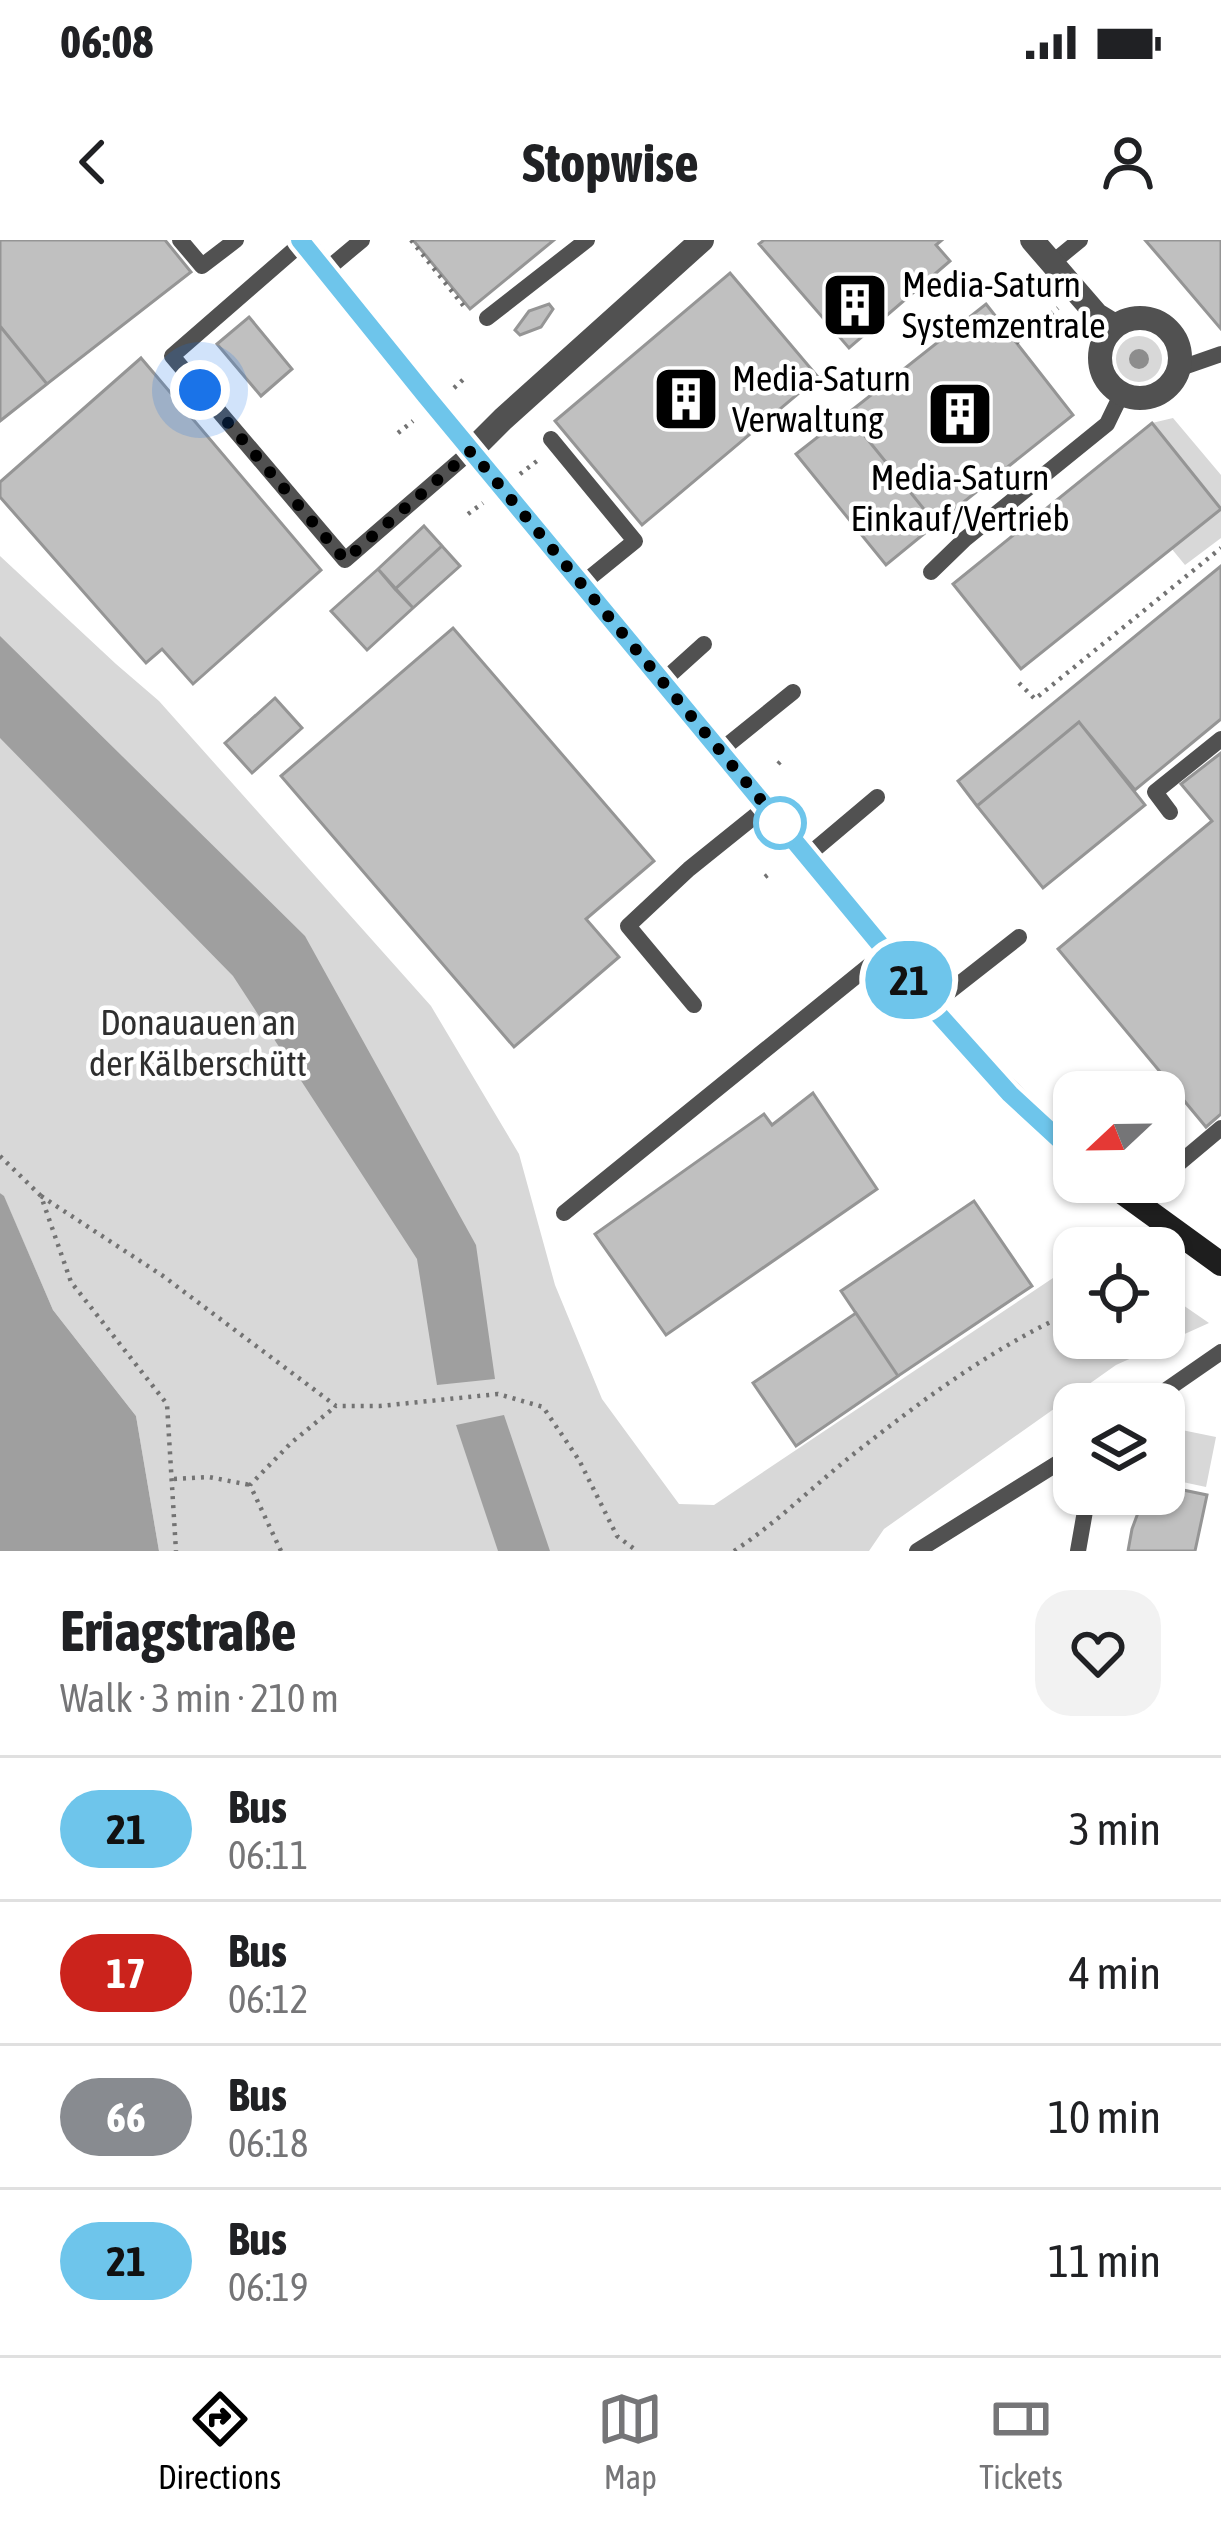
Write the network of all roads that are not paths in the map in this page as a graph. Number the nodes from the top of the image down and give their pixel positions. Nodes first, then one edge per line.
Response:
1 (180, 240) edge
2 (236, 240) edge
3 (362, 240) edge
4 (587, 240) edge
5 (702, 240) edge
6 (1032, 240) edge
7 (1080, 240) edge
8 (302, 241) edge
9 (1052, 263) junction
10 (325, 271) junction
11 (487, 318) road end
12 (1115, 326) junction
13 (1221, 354) edge
14 (1178, 369) junction
15 (1122, 393) junction
16 (551, 439) dead end
17 (471, 451) junction
18 (932, 572) dead end
19 (582, 584) junction
20 (704, 644) dead end
21 (663, 681) junction
22 (793, 692) dead end
23 (1221, 739) edge
24 (720, 751) junction
25 (877, 797) dead end
26 (766, 807) junction
27 (1170, 812) dead end
28 (807, 856) junction
29 (1019, 937) dead end
30 (886, 952) junction
31 (694, 1005) dead end
32 (931, 1006) junction
33 (1221, 1128) edge
34 (1053, 1134) edge
35 (1185, 1159) edge
36 (1135, 1204) edge
37 (564, 1213) dead end
38 (1221, 1264) edge
39 (1221, 1352) edge
40 (1176, 1383) edge
41 (1053, 1466) edge
42 (1084, 1515) edge
43 (917, 1551) edge
44 (1078, 1551) edge

1 - 2 lane
3 - 10 lane
4 - 11 lane
5 - 17 street
6 - 9 street
7 - 9 lane
8 - 10 street
8 - 17 lane
9 - 12 street
10 - 17 street
12 - 14 street
12 - 15 street
13 - 14 lane
14 - 15 street
15 - 18 lane
16 - 19 lane
17 - 19 street
19 - 21 street
20 - 21 lane
21 - 24 street
22 - 24 lane
23 - 27 lane
24 - 26 street
25 - 28 lane
26 - 28 street
26 - 31 lane
28 - 30 street
29 - 32 lane
30 - 32 street
30 - 37 lane
32 - 34 street
33 - 35 lane
36 - 38 street
39 - 40 lane
41 - 43 lane
42 - 44 lane

